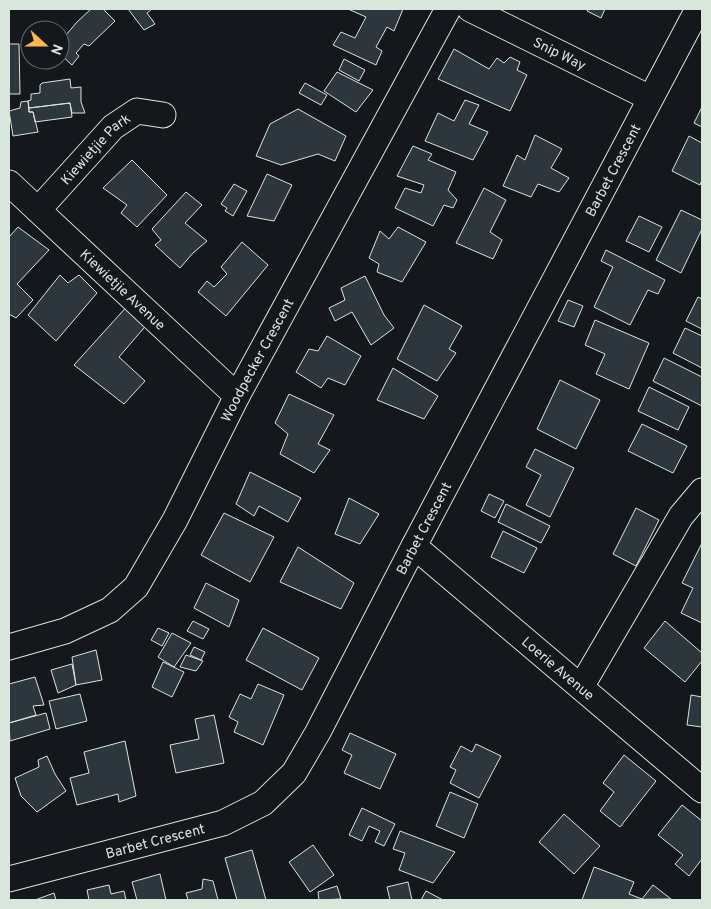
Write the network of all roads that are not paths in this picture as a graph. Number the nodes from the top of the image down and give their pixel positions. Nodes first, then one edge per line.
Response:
1 (448, 9) edge
2 (470, 9) edge
3 (698, 9) edge
4 (650, 98) junction
5 (163, 115) dead end
6 (9, 183) edge
7 (38, 210) junction
8 (237, 396) junction
9 (702, 490) edge
10 (414, 546) junction
11 (9, 647) edge
12 (581, 687) junction
13 (702, 790) edge
14 (9, 879) edge

1 - 8 street, Woodpecker Crescent
2 - 4 street, Snip Way
3 - 4 street, Barbet Crescent
4 - 10 street, Barbet Crescent
5 - 7 street, Kiewietjie Park
6 - 7 street, Kiewietjie Avenue
7 - 8 street, Kiewietjie Avenue
8 - 11 street, Woodpecker Crescent
9 - 12 street
10 - 12 street, Loerie Avenue
10 - 14 street, Barbet Crescent
12 - 13 street, Loerie Avenue

